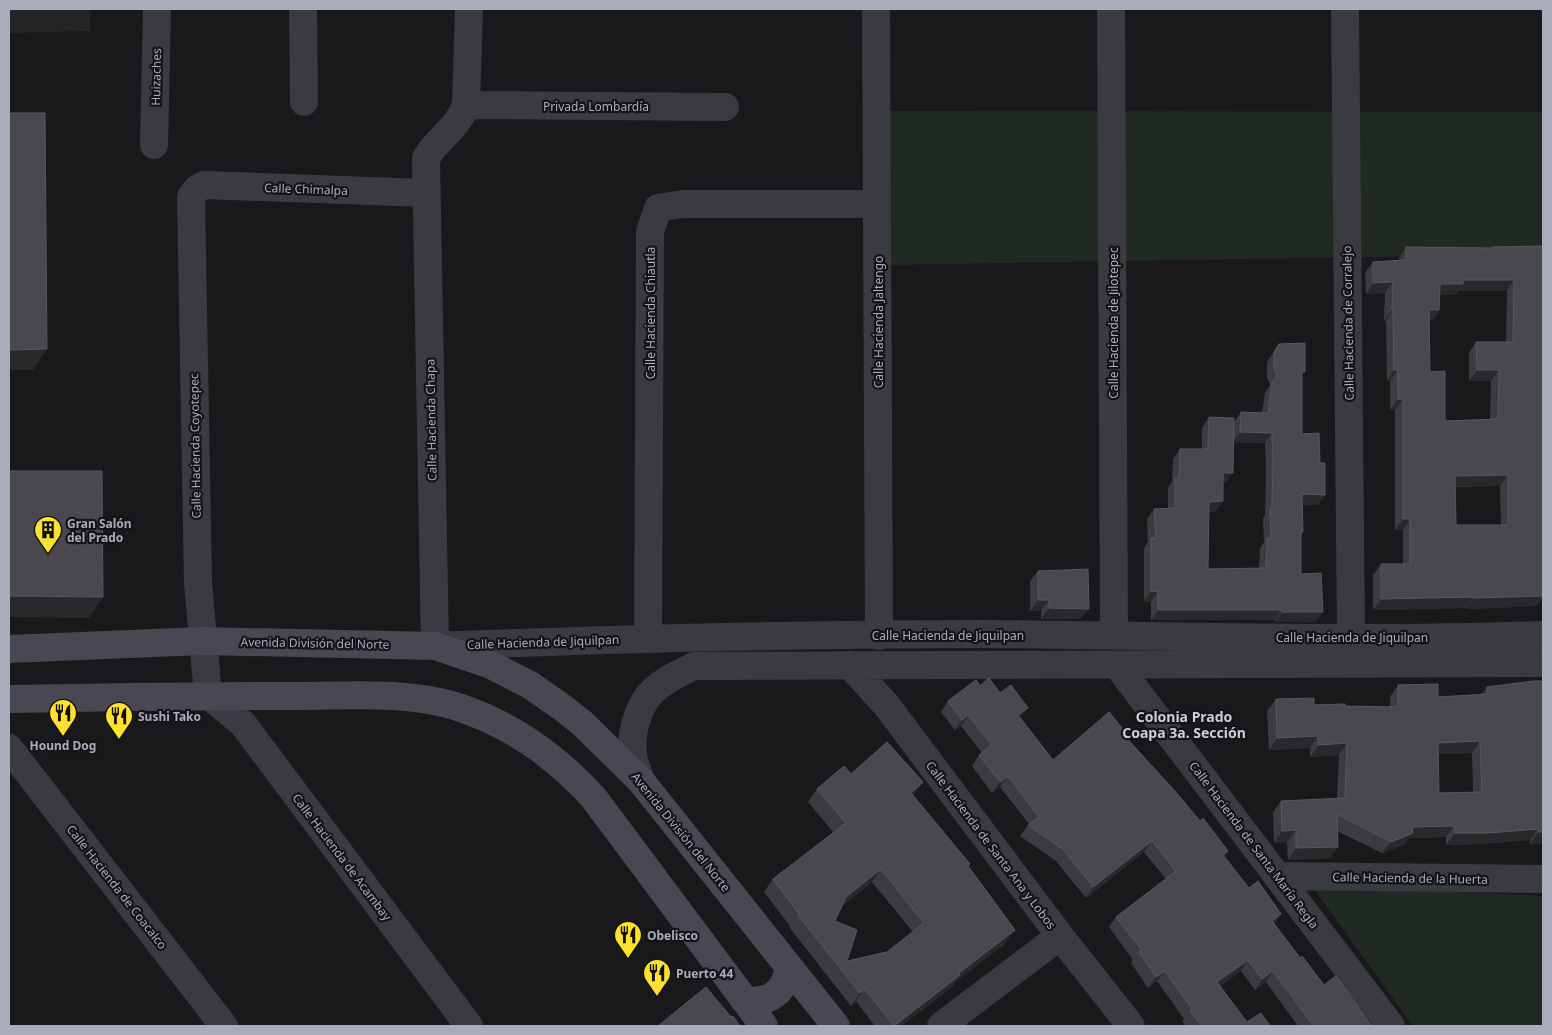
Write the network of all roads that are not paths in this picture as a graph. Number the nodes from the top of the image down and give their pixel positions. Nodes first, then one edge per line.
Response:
1 (157, 9) edge
2 (303, 9) edge
3 (469, 9) edge
4 (876, 9) edge
5 (1111, 9) edge
6 (1345, 9) edge
7 (304, 102) dead end
8 (466, 105) junction
9 (726, 107) dead end
10 (154, 145) dead end
11 (426, 193) junction
12 (191, 197) joint
13 (877, 204) junction
14 (980, 634) junction
15 (1543, 634) edge
16 (879, 636) junction
17 (1114, 636) junction
18 (1351, 637) junction
19 (648, 638) junction
20 (202, 641) junction
21 (435, 646) junction
22 (9, 649) edge
23 (1460, 651) junction
24 (1543, 663) edge
25 (850, 665) junction
26 (976, 665) junction
27 (1117, 665) junction
28 (208, 695) junction
29 (9, 699) edge
30 (9, 748) edge
31 (641, 781) junction
32 (1277, 876) junction
33 (1543, 879) edge
34 (1060, 936) junction
35 (789, 967) junction
36 (810, 995) junction
37 (744, 1000) junction
38 (224, 1026) edge
39 (469, 1026) edge
40 (766, 1026) edge
41 (836, 1026) edge
42 (941, 1026) edge
43 (1131, 1026) edge
44 (1391, 1026) edge

1 - 10 street, Huizaches
2 - 7 street
3 - 8 street
4 - 13 street, Calle Hacienda Jaltengo
5 - 17 street, Calle Hacienda de Jilotepec
6 - 18 street, Calle Hacienda de Corralejo
8 - 9 street, Privada Lombardía
8 - 11 street, Calle Hacienda Chapa
11 - 12 street, Calle Chimalpa
11 - 21 street, Calle Hacienda Chapa
12 - 20 street, Calle Hacienda Coyotepec
13 - 16 street, Calle Hacienda Jaltengo
13 - 19 street, Calle Hacienda Chiautla
14 - 16 street, Calle Hacienda de Jiquilpan
14 - 17 street, Calle Hacienda de Jiquilpan
14 - 26 street
15 - 23 street, Calle Hacienda de Jiquilpan
16 - 19 street, Calle Hacienda de Jiquilpan
17 - 18 street, Calle Hacienda de Jiquilpan
18 - 23 street, Calle Hacienda de Jiquilpan
19 - 21 street, Calle Hacienda de Jiquilpan
20 - 21 main road, Avenida División del Norte
20 - 22 main road, Avenida División del Norte
20 - 28 street, Calle Hacienda Coyotepec
21 - 31 main road, Avenida División del Norte
23 - 24 street, Calle Hacienda de Jiquilpan
23 - 27 street, Calle Hacienda de Jiquilpan
25 - 26 street, Calle Hacienda de Jiquilpan
25 - 31 street, Calle Hacienda de Jiquilpan
25 - 34 street, Calle Hacienda de Santa Ana y Lobos
26 - 27 street, Calle Hacienda de Jiquilpan
27 - 32 street, Calle Hacienda de Santa María Regla
28 - 29 main road
28 - 37 main road
28 - 39 street, Calle Hacienda de Acambay
30 - 38 street, Calle Hacienda de Coacalco
31 - 35 main road, Avenida División del Norte
32 - 33 street, Calle Hacienda de la Huerta
32 - 44 street, Calle Hacienda de Santa María Regla
34 - 42 street
34 - 43 street, Calle Hacienda de Santa Ana y Lobos
35 - 36 main road, Avenida División del Norte
35 - 37 main road
36 - 40 main road
36 - 41 main road, Avenida División del Norte
37 - 40 main road

